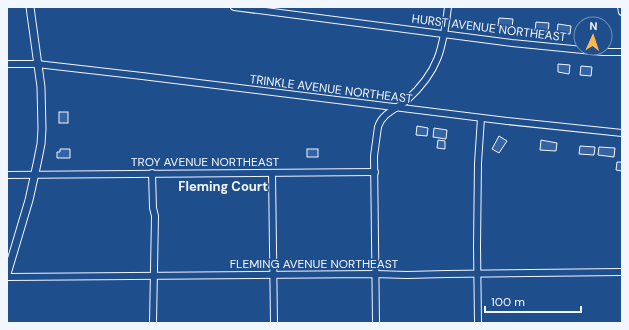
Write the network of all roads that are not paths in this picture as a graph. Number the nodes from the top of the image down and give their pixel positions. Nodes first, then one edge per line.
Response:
1 (30, 7) edge
2 (234, 7) edge
3 (448, 7) edge
4 (621, 7) edge
5 (622, 12) edge
6 (444, 34) junction
7 (622, 52) edge
8 (7, 64) edge
9 (37, 64) junction
10 (396, 108) junction
11 (481, 118) junction
12 (622, 133) edge
13 (272, 172) junction
14 (375, 172) junction
15 (152, 174) junction
16 (7, 175) edge
17 (35, 175) junction
18 (622, 272) edge
19 (478, 273) junction
20 (7, 274) edge
21 (375, 274) junction
22 (274, 275) junction
23 (153, 276) junction
24 (7, 277) edge
25 (154, 323) edge
26 (274, 323) edge
27 (376, 323) edge
28 (478, 323) edge

1 - 9 street
2 - 6 street, HURST AVENUE NORTHEAST
3 - 6 street
4 - 5 street
6 - 7 street, HURST AVENUE NORTHEAST
6 - 10 street
8 - 9 street, TRINKLE AVENUE NORTHEAST
9 - 10 street, TRINKLE AVENUE NORTHEAST
9 - 17 street
10 - 11 street, TRINKLE AVENUE NORTHEAST
10 - 14 street
11 - 12 street, TRINKLE AVENUE NORTHEAST
11 - 19 street
13 - 14 street, TROY AVENUE NORTHEAST
13 - 15 street, TROY AVENUE NORTHEAST
13 - 22 street
14 - 21 street
15 - 17 street, TROY AVENUE NORTHEAST
15 - 23 street
16 - 17 street, TROY AVENUE NORTHEAST
17 - 20 street
18 - 19 street, FLEMING AVENUE NORTHEAST
19 - 21 street, FLEMING AVENUE NORTHEAST
19 - 28 street
21 - 22 street, FLEMING AVENUE NORTHEAST
21 - 27 street
22 - 23 street, FLEMING AVENUE NORTHEAST
22 - 26 street
23 - 24 street, FLEMING AVENUE NORTHEAST
23 - 25 street

